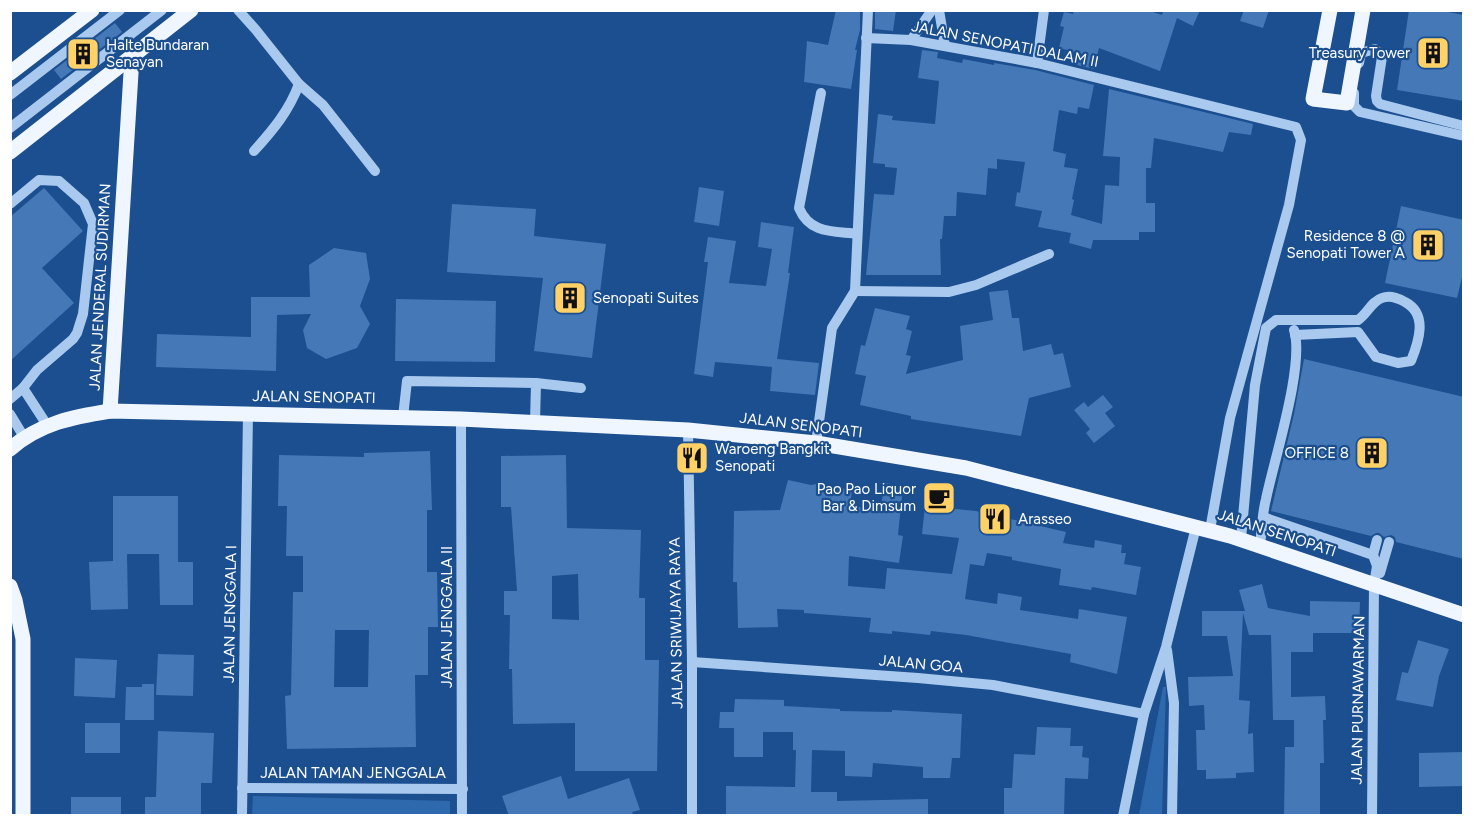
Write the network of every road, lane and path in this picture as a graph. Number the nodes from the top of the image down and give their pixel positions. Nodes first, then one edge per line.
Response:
1 (120, 10) edge
2 (162, 10) edge
3 (191, 10) edge
4 (238, 10) edge
5 (868, 10) edge
6 (933, 10) edge
7 (939, 10) edge
8 (1044, 10) edge
9 (1330, 10) edge
10 (1363, 10) edge
11 (87, 12) edge
12 (866, 38) junction
13 (911, 40) junction
14 (945, 46) junction
15 (132, 57) junction
16 (1037, 63) junction
17 (10, 73) edge
18 (299, 84) junction
19 (1348, 92) junction
20 (821, 93) dead end
21 (10, 95) edge
22 (1464, 126) edge
23 (10, 128) edge
24 (1464, 136) edge
25 (254, 151) dead end
26 (10, 152) edge
27 (375, 171) dead end
28 (10, 204) edge
29 (857, 234) junction
30 (1049, 254) dead end
31 (855, 291) junction
32 (1276, 320) junction
33 (1295, 335) junction
34 (536, 383) junction
35 (23, 388) junction
36 (580, 388) dead end
37 (10, 399) edge
38 (110, 411) junction
39 (248, 413) junction
40 (10, 414) edge
41 (403, 417) junction
42 (461, 419) junction
43 (535, 422) junction
44 (47, 425) junction
45 (688, 430) junction
46 (24, 437) junction
47 (816, 443) junction
48 (11, 449) edge
49 (1263, 517) junction
50 (1203, 529) junction
51 (1241, 539) junction
52 (1377, 540) dead end
53 (1389, 543) dead end
54 (1260, 545) junction
55 (1373, 555) junction
56 (1376, 585) junction
57 (10, 586) edge
58 (1464, 615) edge
59 (1167, 647) junction
60 (692, 662) junction
61 (1155, 678) junction
62 (1171, 680) junction
63 (1144, 714) junction
64 (243, 788) junction
65 (463, 789) junction
66 (23, 816) edge
67 (242, 816) edge
68 (462, 816) edge
69 (692, 816) edge
70 (1123, 816) edge
71 (1172, 816) edge
72 (1372, 816) edge

1 - 21 street
2 - 23 street
3 - 15 main road
4 - 18 street
5 - 12 street
6 - 13 street
7 - 14 street
8 - 16 street
9 - 19 main road
10 - 19 main road
11 - 17 main road
12 - 13 street, JALAN SENOPATI DALAM II
12 - 29 street
13 - 14 street, JALAN SENOPATI DALAM II
14 - 16 street, JALAN SENOPATI DALAM II
15 - 26 main road
15 - 38 main road, JALAN JENDERAL SUDIRMAN
16 - 50 street, JALAN SENOPATI DALAM II
18 - 25 street
18 - 27 street
19 - 22 street
19 - 24 street
20 - 29 street
28 - 35 street
29 - 31 street
30 - 31 street
31 - 47 street
32 - 33 street
32 - 33 street
32 - 51 street
33 - 49 street
34 - 36 street
34 - 41 street
34 - 43 street
35 - 37 street
35 - 44 street
38 - 39 main road, JALAN SENOPATI
38 - 44 main road, JALAN JENDERAL SUDIRMAN
39 - 41 main road, JALAN SENOPATI
39 - 64 street, JALAN JENGGALA I
40 - 46 street
41 - 42 main road, JALAN SENOPATI
42 - 43 main road, JALAN SENOPATI
42 - 65 street, JALAN JENGGALA II
43 - 45 main road, JALAN SENOPATI
44 - 46 main road, JALAN JENDERAL SUDIRMAN
45 - 47 main road, JALAN SENOPATI
45 - 60 street, JALAN SRIWIJAYA RAYA
46 - 48 main road, JALAN JENDERAL SUDIRMAN
47 - 50 main road, JALAN SENOPATI
49 - 54 street
49 - 55 street
50 - 51 main road, JALAN SENOPATI
50 - 59 street
51 - 54 main road, JALAN SENOPATI
52 - 55 street
53 - 56 street
54 - 56 main road, JALAN SENOPATI
55 - 56 street
56 - 58 main road, JALAN SENOPATI
56 - 72 street, JALAN PURNAWARMAN
57 - 66 main road
59 - 61 street
59 - 62 street
60 - 63 street, JALAN GOA
60 - 69 street, JALAN SRIWIJAYA RAYA
61 - 62 street
61 - 63 street
62 - 71 street
63 - 70 street
64 - 65 street, JALAN TAMAN JENGGALA
64 - 67 street, JALAN JENGGALA I
65 - 68 street, JALAN JENGGALA II

